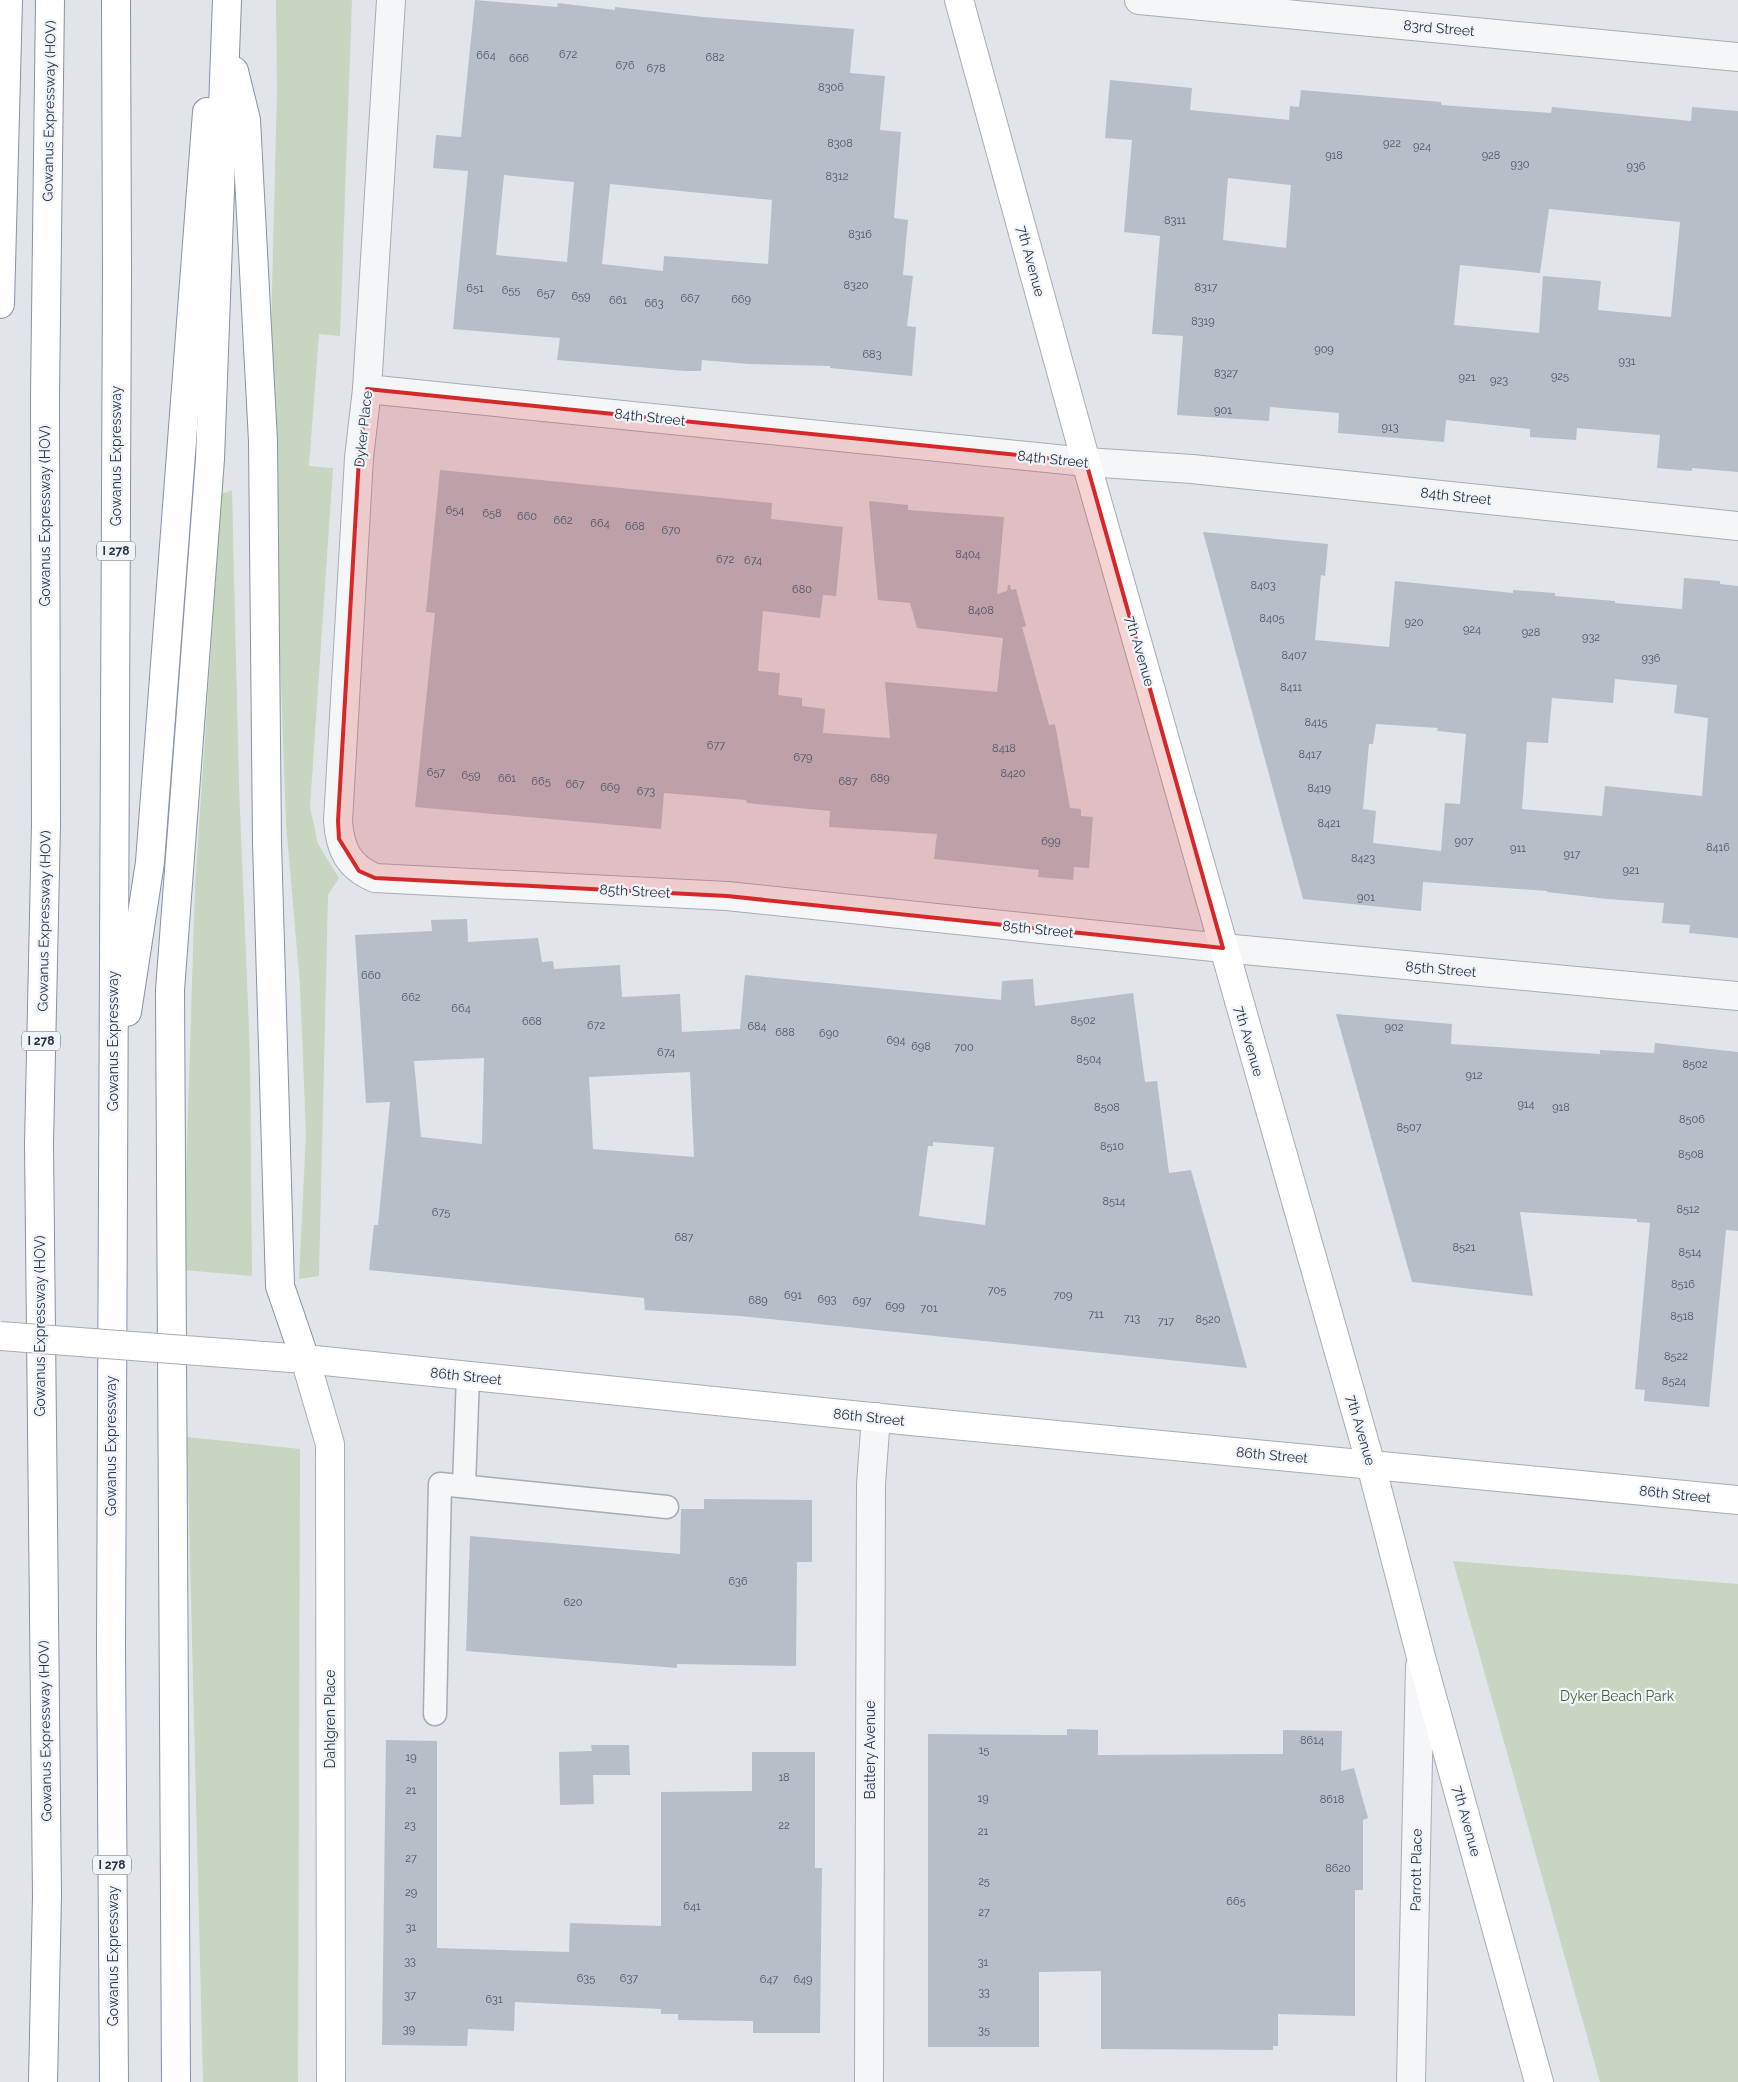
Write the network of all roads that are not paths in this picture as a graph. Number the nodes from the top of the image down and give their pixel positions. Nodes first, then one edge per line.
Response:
1 (8, 0) edge
2 (50, 0) edge
3 (116, 0) edge
4 (227, 0) edge
5 (391, 0) edge
6 (959, 0) edge
7 (1139, 0) edge
8 (226, 38) junction
9 (1738, 57) edge
10 (0, 304) edge
11 (367, 389) junction
12 (1086, 462) junction
13 (1738, 526) edge
14 (347, 856) joint
15 (1223, 948) junction
16 (1738, 996) edge
17 (113, 1102) junction
18 (0, 1336) edge
19 (305, 1359) junction
20 (468, 1376) junction
21 (876, 1417) junction
22 (1371, 1465) junction
23 (464, 1486) junction
24 (1738, 1500) edge
25 (666, 1506) dead end
26 (1421, 1658) junction
27 (435, 1714) dead end
28 (43, 2082) edge
29 (114, 2082) edge
30 (176, 2082) edge
31 (332, 2082) edge
32 (869, 2082) edge
33 (1411, 2082) edge
34 (1539, 2082) edge

1 - 10 main road
2 - 28 main road, Gowanus Expressway (HOV) / I 278
3 - 17 main road, Gowanus Expressway / I 278
4 - 8 main road
5 - 11 street, Dyker Place
6 - 12 main road, 7th Avenue
7 - 9 street, 83rd Street
8 - 17 main road
8 - 19 main road, Dahlgren Place
8 - 30 main road
11 - 12 street, 84th Street
11 - 14 street, Dyker Place
12 - 13 street, 84th Street
12 - 15 main road, 7th Avenue
14 - 15 street, 85th Street
15 - 16 street, 85th Street
15 - 22 main road, 7th Avenue
17 - 29 main road, Gowanus Expressway / I 278
18 - 19 main road, 86th Street, bridge
19 - 20 main road, 86th Street
19 - 31 main road, Dahlgren Place
20 - 21 main road, 86th Street
20 - 23 lane
21 - 22 main road, 86th Street
21 - 32 street, Battery Avenue
22 - 24 main road, 86th Street
22 - 26 main road, 7th Avenue
23 - 25 lane
23 - 27 lane
26 - 33 street, Parrott Place
26 - 34 main road, 7th Avenue

